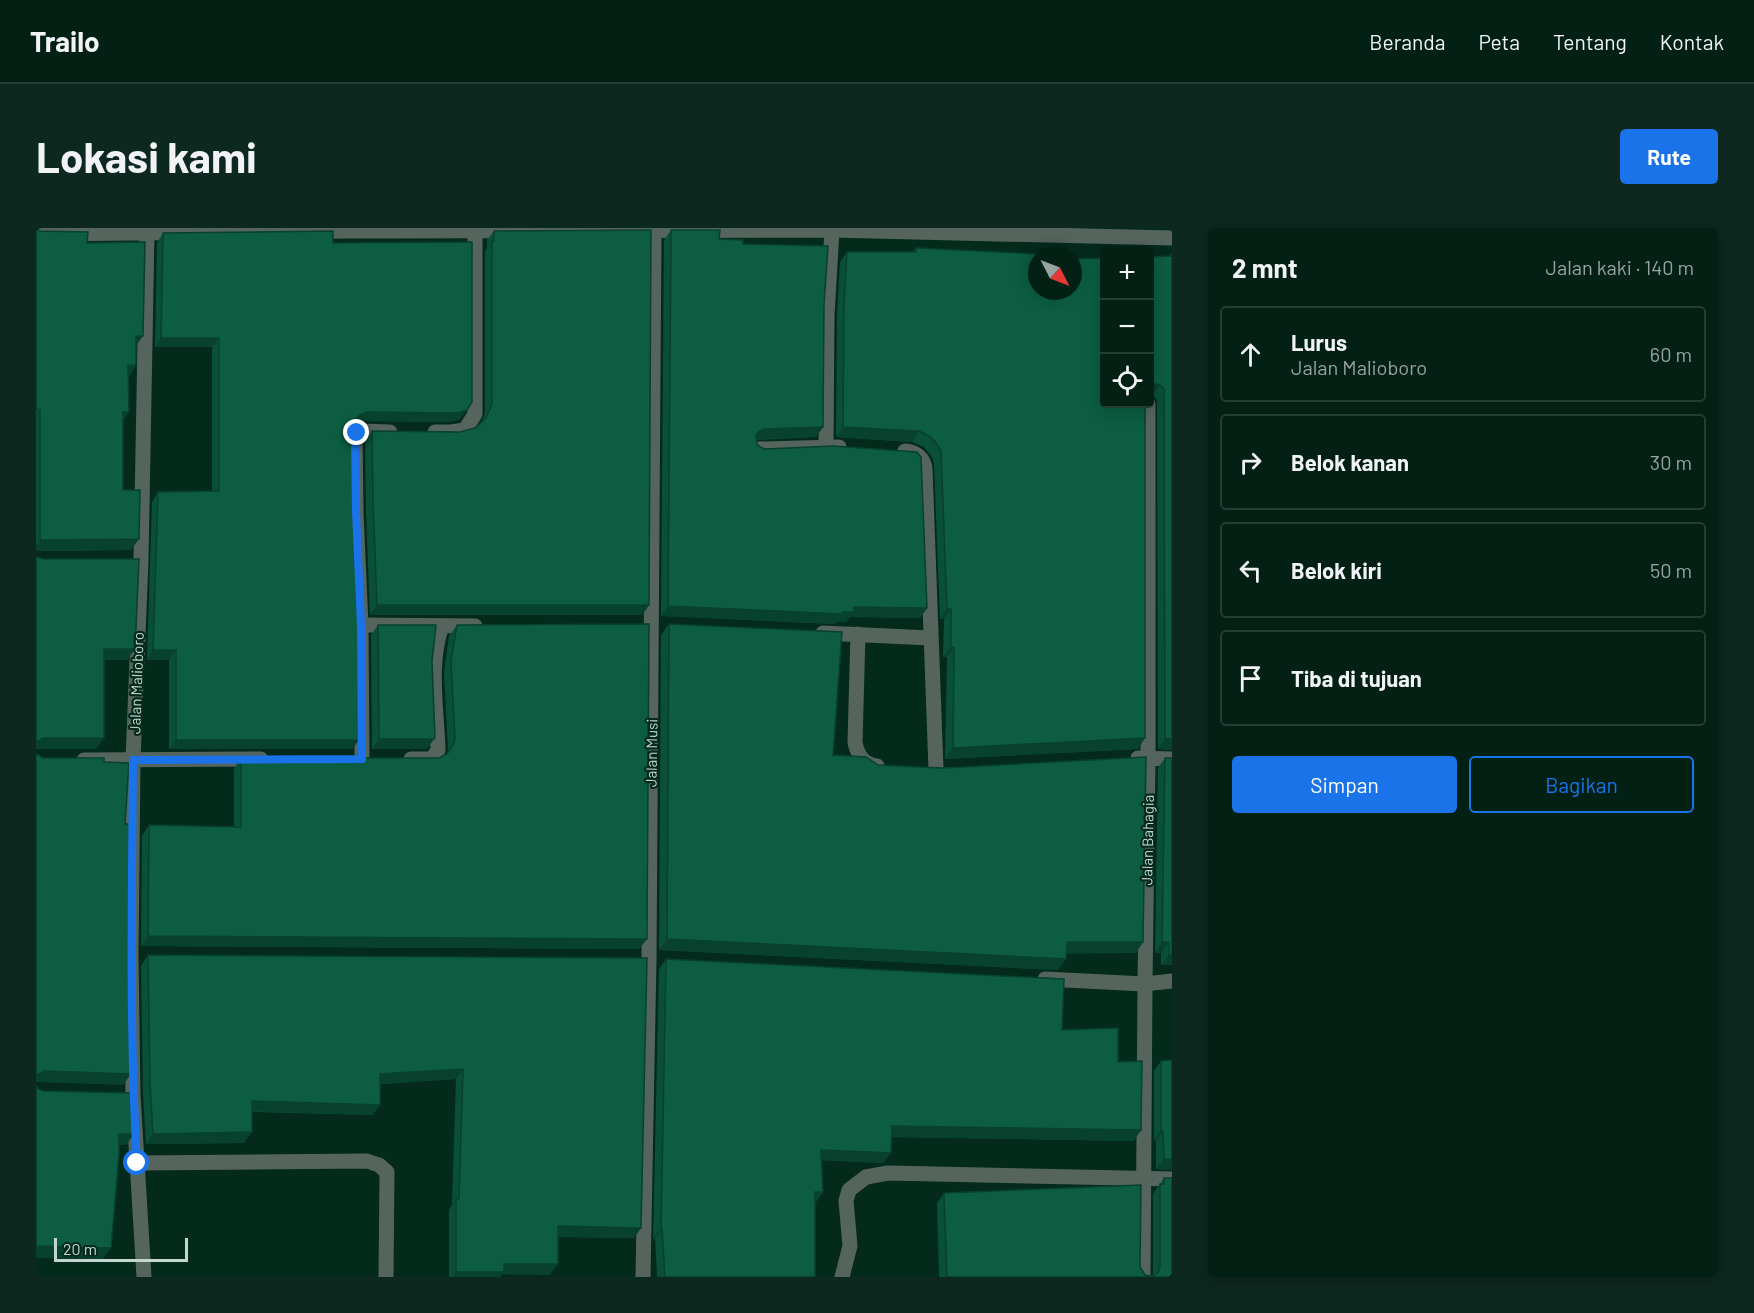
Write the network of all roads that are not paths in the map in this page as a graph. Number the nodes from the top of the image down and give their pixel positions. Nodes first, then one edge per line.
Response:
1 (346, 229) edge
2 (884, 229) edge
3 (654, 230) junction
4 (832, 230) junction
5 (475, 231) junction
6 (147, 232) junction
7 (36, 234) edge
8 (1172, 238) edge
9 (1149, 244) edge
10 (1148, 408) edge
11 (826, 446) junction
12 (850, 448) edge
13 (758, 449) edge
14 (885, 450) edge
15 (361, 625) junction
16 (442, 626) junction
17 (489, 626) edge
18 (813, 632) edge
19 (858, 634) junction
20 (930, 638) junction
21 (1148, 758) junction
22 (270, 759) edge
23 (362, 759) edge
24 (397, 759) edge
25 (1124, 759) edge
26 (1172, 759) edge
27 (68, 760) edge
28 (133, 760) junction
29 (892, 767) edge
30 (936, 768) edge
31 (1027, 978) edge
32 (1172, 981) edge
33 (1145, 984) junction
34 (137, 1163) junction
35 (1144, 1179) junction
36 (1172, 1179) edge
37 (144, 1277) edge
38 (386, 1277) edge
39 (643, 1277) edge
40 (842, 1277) edge
41 (1143, 1277) edge

1 - 5 street
1 - 6 street
2 - 4 street
2 - 9 street
3 - 4 street
3 - 5 street
3 - 39 street, Jalan Musi
4 - 11 street
5 - 15 street
6 - 7 street
6 - 28 street, Jalan Malioboro
8 - 9 street
10 - 21 street, Jalan Bahagia
11 - 12 street
11 - 13 street
14 - 20 street
15 - 16 street
15 - 23 street
16 - 17 street
16 - 24 street
18 - 19 street
19 - 20 street
19 - 29 street
20 - 30 street
21 - 25 street
21 - 26 street
21 - 33 street, Jalan Bahagia
22 - 28 street
27 - 28 street
28 - 34 street, Jalan Malioboro
31 - 33 street
32 - 33 street
33 - 35 street, Jalan Bahagia
34 - 37 street, Jalan Malioboro
34 - 38 street
35 - 36 street
35 - 40 street
35 - 41 street, Jalan Bahagia

